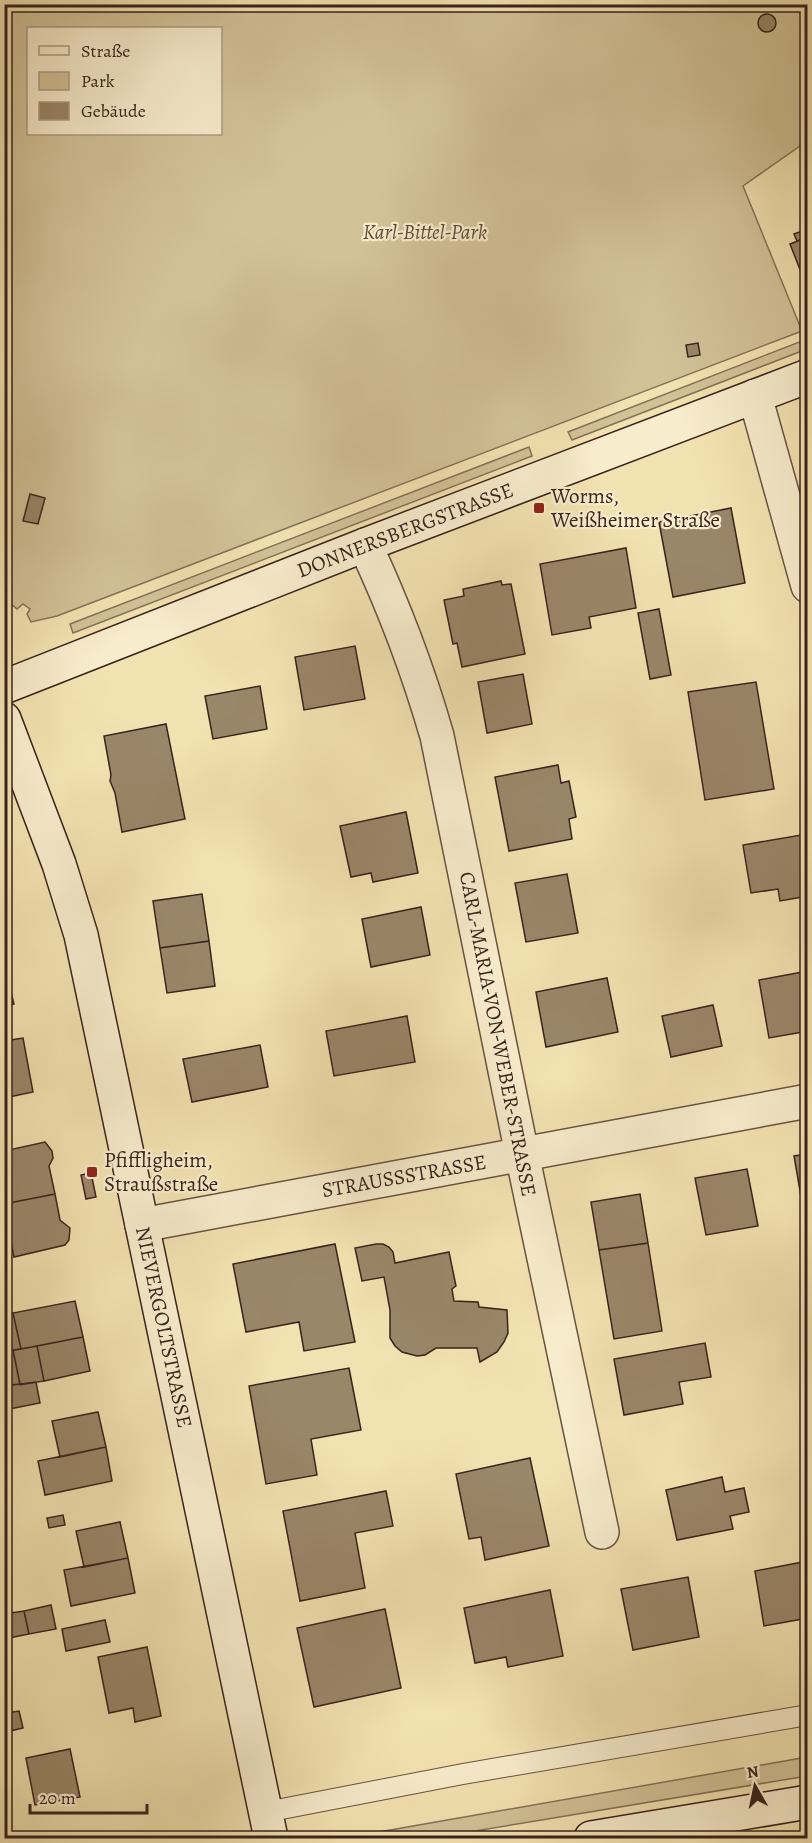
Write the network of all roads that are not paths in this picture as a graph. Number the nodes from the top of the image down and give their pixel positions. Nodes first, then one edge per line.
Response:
1 (807, 376) edge
2 (755, 396) junction
3 (365, 544) junction
4 (807, 586) edge
5 (4, 687) edge
6 (4, 719) edge
7 (807, 1101) edge
8 (522, 1154) junction
9 (142, 1225) junction
10 (602, 1532) dead end
11 (807, 1715) edge
12 (807, 1802) edge
13 (268, 1826) edge
14 (591, 1839) edge

1 - 2 street, DONNERSBERGSTRASSE
2 - 3 street, DONNERSBERGSTRASSE
2 - 4 street
3 - 5 street, DONNERSBERGSTRASSE
3 - 8 street, CARL-MARIA-VON-WEBER-STRASSE
6 - 9 street, NIEVERGOLTSTRASSE
7 - 8 street, STRAUSSSTRASSE
8 - 9 street, STRAUSSSTRASSE
8 - 10 street, CARL-MARIA-VON-WEBER-STRASSE
9 - 13 street, NIEVERGOLTSTRASSE
11 - 13 lane
12 - 14 street

